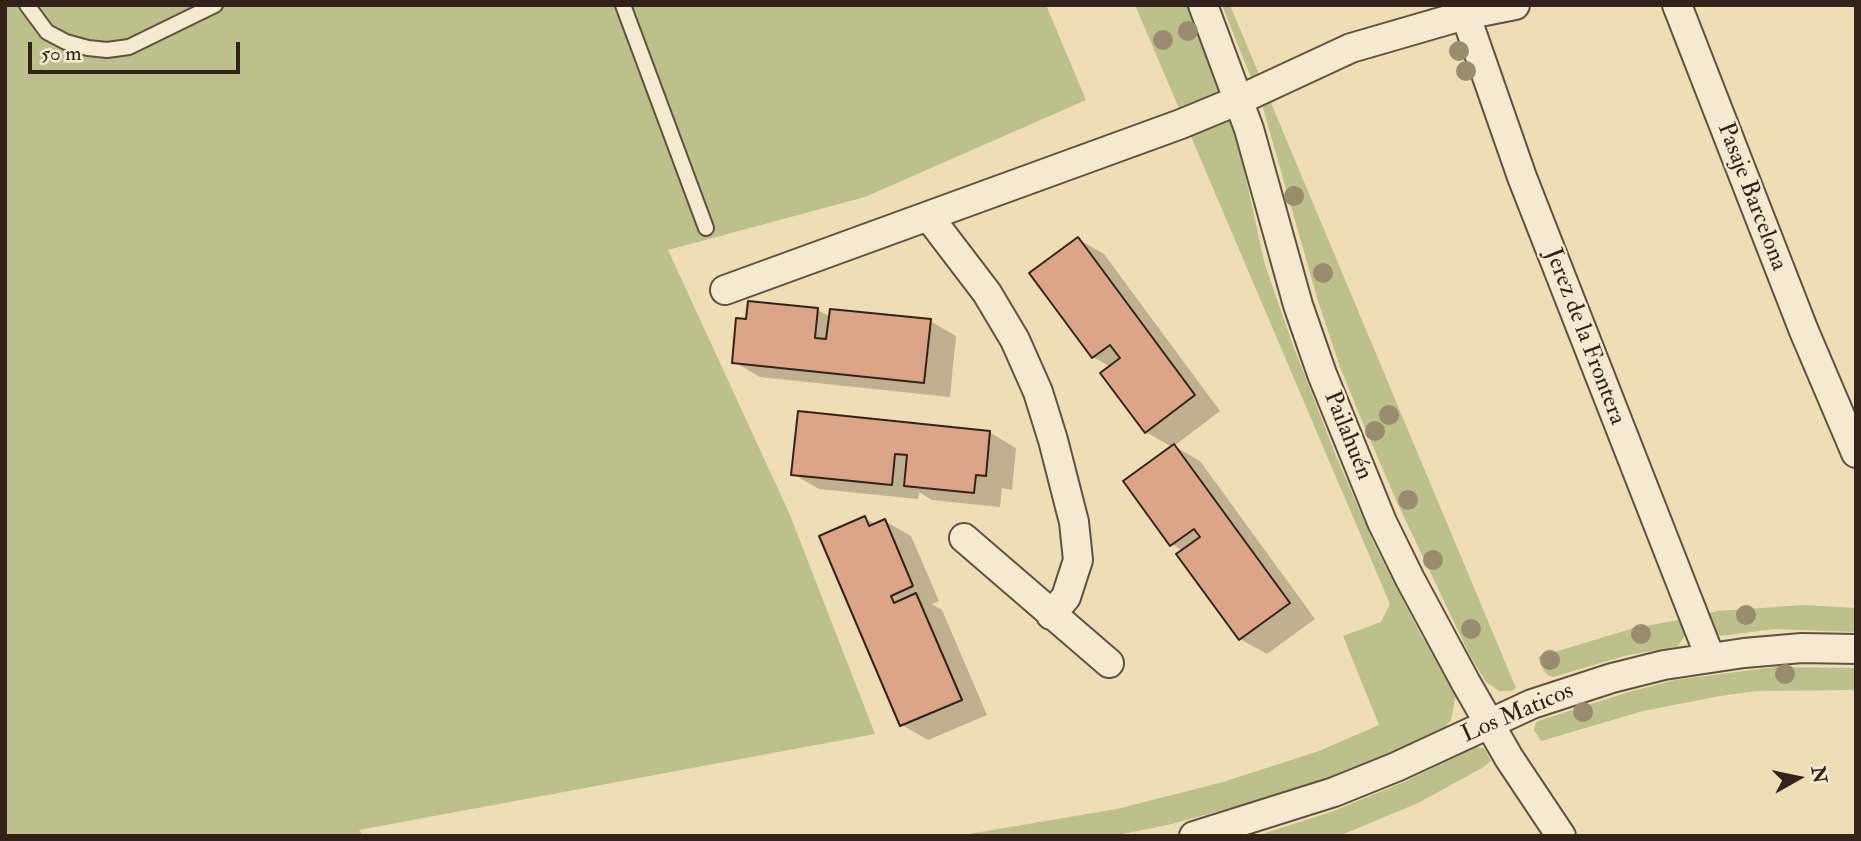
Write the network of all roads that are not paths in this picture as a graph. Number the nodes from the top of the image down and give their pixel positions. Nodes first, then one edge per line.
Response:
1 (27, 5) edge
2 (215, 5) edge
3 (623, 5) edge
4 (1203, 5) edge
5 (1515, 5) edge
6 (1677, 5) edge
7 (1464, 10) edge
8 (1239, 100) junction
9 (929, 216) junction
10 (706, 228) dead end
11 (725, 290) dead end
12 (1842, 388) edge
13 (1856, 453) edge
14 (964, 538) dead end
15 (1051, 615) junction
16 (1856, 649) edge
17 (1710, 657) junction
18 (1109, 663) dead end
19 (1490, 724) junction
20 (1194, 836) edge
21 (1562, 836) edge

1 - 2 lane
3 - 10 lane
4 - 8 street, Pailahuén
5 - 7 street
6 - 12 street, Pasaje Barcelona
7 - 8 street
7 - 17 street, Jerez de la Frontera
8 - 9 street
8 - 19 street, Pailahuén
9 - 11 street
9 - 15 street
12 - 13 street, Pasaje Barcelona
14 - 15 street
15 - 18 street
16 - 17 street, Los Maticos
17 - 19 street, Los Maticos
19 - 20 street, Los Maticos
19 - 21 street, Pailahuén

